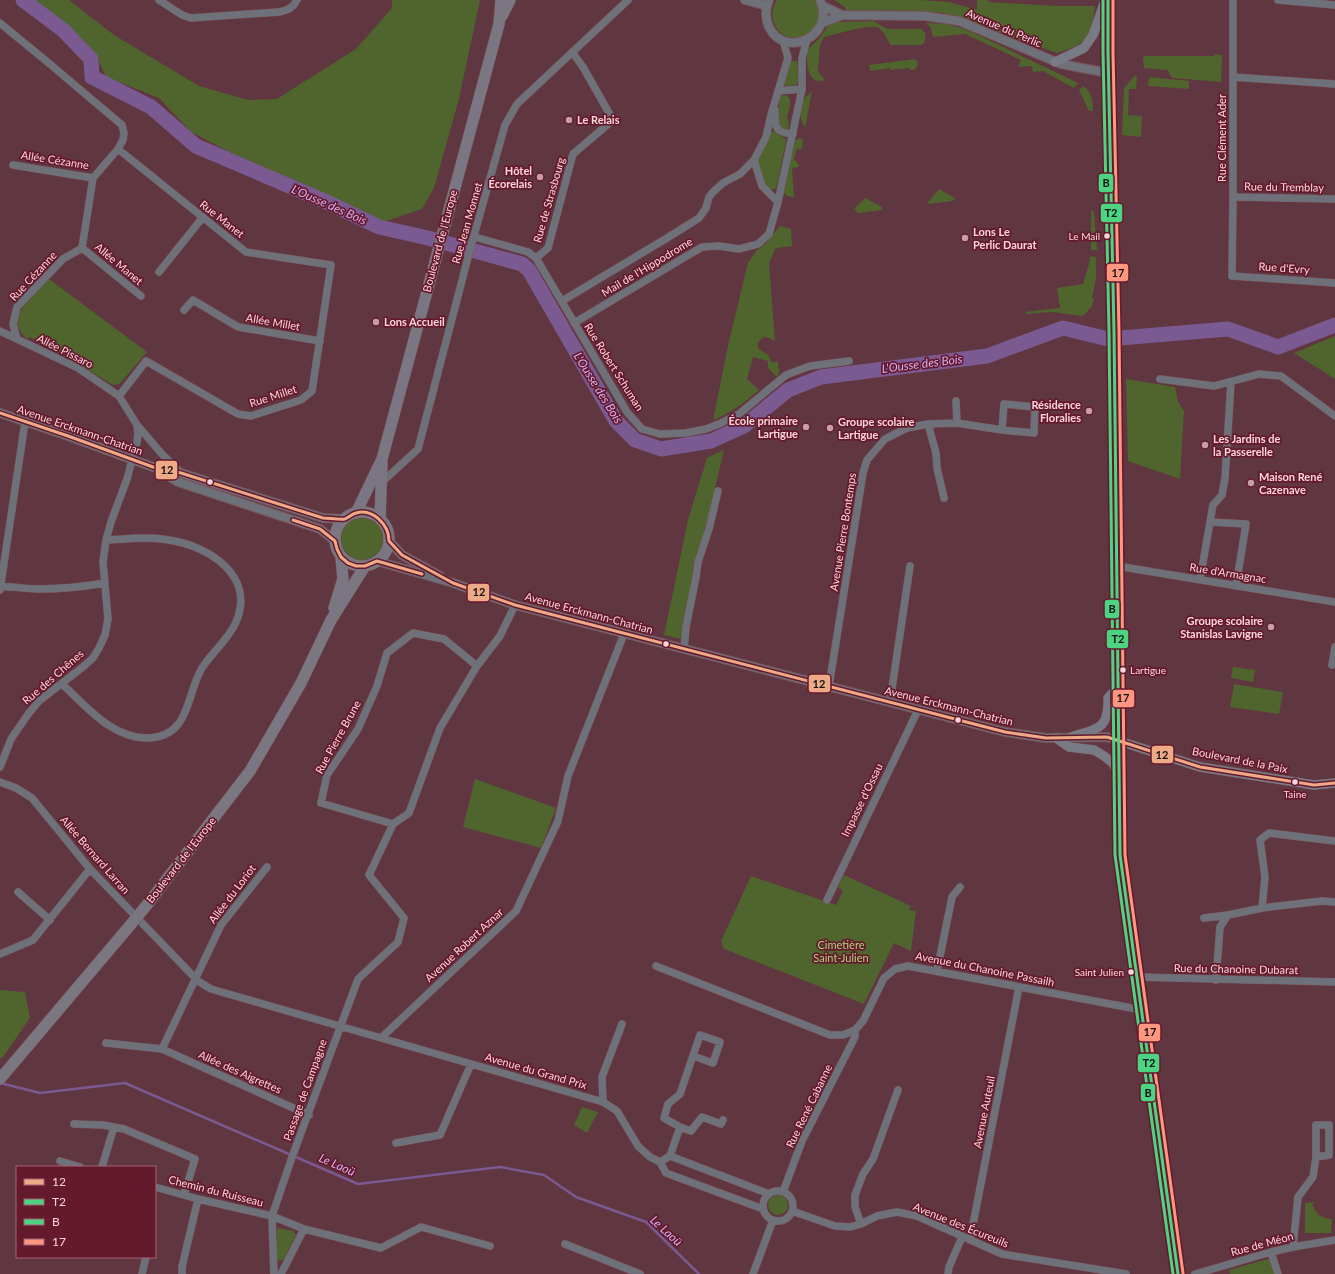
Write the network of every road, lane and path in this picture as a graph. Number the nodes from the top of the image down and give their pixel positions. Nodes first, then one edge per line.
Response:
1 (159, 0) edge
2 (297, 0) edge
3 (501, 0) edge
4 (510, 0) edge
5 (627, 0) edge
6 (745, 0) edge
7 (1107, 0) edge
8 (1233, 0) edge
9 (1278, 0) edge
10 (768, 3) edge
11 (821, 3) edge
12 (1335, 5) edge
13 (842, 14) junction
14 (0, 23) edge
15 (822, 23) junction
16 (499, 24) junction
17 (783, 40) junction
18 (807, 40) junction
19 (572, 52) junction
20 (1055, 62) junction
21 (1108, 73) junction
22 (1233, 77) junction
23 (1335, 84) edge
24 (802, 89) junction
25 (778, 91) junction
26 (775, 102) junction
27 (793, 134) junction
28 (118, 149) junction
29 (754, 160) junction
30 (13, 165) dead end
31 (93, 178) junction
32 (1233, 197) junction
33 (1335, 199) edge
34 (778, 202) junction
35 (203, 217) junction
36 (475, 237) junction
37 (82, 248) junction
38 (536, 258) junction
39 (331, 265) joint
40 (160, 272) dead end
41 (1232, 276) joint
42 (1335, 283) edge
43 (141, 296) dead end
44 (562, 301) junction
45 (184, 310) dead end
46 (574, 323) junction
47 (0, 331) edge
48 (17, 339) junction
49 (320, 341) junction
50 (849, 361) dead end
51 (1160, 379) dead end
52 (1231, 382) junction
53 (119, 396) junction
54 (956, 401) dead end
55 (0, 413) edge
56 (1335, 416) edge
57 (26, 422) junction
58 (957, 423) junction
59 (928, 424) junction
60 (137, 425) junction
61 (1002, 430) junction
62 (382, 458) junction
63 (132, 460) junction
64 (153, 467) junction
65 (181, 473) junction
66 (382, 482) junction
67 (718, 491) dead end
68 (944, 498) dead end
69 (356, 513) junction
70 (344, 519) junction
71 (380, 519) junction
72 (1210, 522) junction
73 (106, 540) junction
74 (335, 541) junction
75 (389, 541) junction
76 (341, 557) junction
77 (377, 561) junction
78 (365, 566) junction
79 (910, 566) dead end
80 (1117, 566) junction
81 (1200, 580) junction
82 (105, 583) junction
83 (453, 583) junction
84 (1236, 586) junction
85 (0, 588) edge
86 (1335, 602) edge
87 (515, 605) junction
88 (331, 620) junction
89 (624, 634) junction
90 (1335, 647) edge
91 (684, 649) junction
92 (1332, 664) dead end
93 (477, 666) junction
94 (62, 684) junction
95 (829, 686) junction
96 (1118, 687) junction
97 (890, 702) junction
98 (918, 710) junction
99 (1056, 738) junction
100 (1071, 738) junction
101 (1119, 741) junction
102 (0, 767) edge
103 (1119, 777) junction
104 (0, 782) edge
105 (1335, 783) edge
106 (393, 824) junction
107 (1335, 841) edge
108 (266, 867) dead end
109 (90, 869) junction
110 (960, 887) dead end
111 (18, 892) dead end
112 (827, 900) dead end
113 (1335, 902) edge
114 (1262, 908) junction
115 (1228, 915) junction
116 (1204, 918) dead end
117 (50, 920) junction
118 (0, 954) edge
119 (656, 966) dead end
120 (937, 970) junction
121 (195, 978) junction
122 (1137, 978) junction
123 (1216, 980) junction
124 (1335, 982) edge
125 (1019, 987) junction
126 (1142, 1010) junction
127 (622, 1024) dead end
128 (340, 1027) junction
129 (855, 1030) junction
130 (381, 1038) junction
131 (106, 1043) dead end
132 (162, 1050) junction
133 (693, 1056) dead end
134 (471, 1064) junction
135 (2, 1077) edge
136 (898, 1090) dead end
137 (604, 1102) junction
138 (309, 1115) junction
139 (723, 1120) dead end
140 (74, 1124) dead end
141 (114, 1127) junction
142 (680, 1127) junction
143 (396, 1143) dead end
144 (670, 1156) junction
145 (1316, 1158) junction
146 (60, 1161) dead end
147 (660, 1162) junction
148 (77, 1166) edge
149 (102, 1166) edge
150 (156, 1187) edge
151 (783, 1192) junction
152 (769, 1194) junction
153 (184, 1195) junction
154 (198, 1199) junction
155 (763, 1209) junction
156 (792, 1211) junction
157 (272, 1216) junction
158 (773, 1220) junction
159 (861, 1224) junction
160 (304, 1229) junction
161 (962, 1237) junction
162 (970, 1240) junction
163 (1335, 1240) edge
164 (565, 1244) dead end
165 (490, 1246) dead end
166 (1293, 1247) junction
167 (1271, 1252) junction
168 (146, 1258) edge
169 (142, 1274) edge
170 (182, 1274) edge
171 (274, 1274) edge
172 (281, 1274) edge
173 (640, 1274) edge
174 (753, 1274) edge
175 (948, 1274) edge
176 (1126, 1274) edge
177 (1178, 1274) edge
178 (1195, 1274) edge
179 (1278, 1274) edge

1 - 2 street
3 - 16 main road, Boulevard de l'Europe
4 - 16 main road, Boulevard de l'Europe
5 - 19 street, Rue Jean Monnet
6 - 10 street
7 - 20 main road
7 - 21 main road
8 - 22 street, Rue Clément Ader
9 - 12 street
10 - 17 street
11 - 13 street, Avenue du Perlic
11 - 15 street
13 - 15 street, Avenue du Perlic
13 - 20 street, Avenue du Perlic
14 - 28 street
15 - 18 street
16 - 62 main road, Boulevard de l'Europe
17 - 18 street
17 - 25 street, Mail de l'Hippodrome
18 - 24 street, Mail de l'Hippodrome
19 - 36 street, Rue Jean Monnet
19 - 38 street, Rue de Strasbourg
20 - 21 street, Avenue du Perlic
21 - 80 main road
22 - 23 street
22 - 32 street, Rue Clément Ader
24 - 25 street
24 - 27 street, Mail de l'Hippodrome
25 - 26 street, Mail de l'Hippodrome
26 - 27 street, Mail de l'Hippodrome
26 - 29 street, Mail de l'Hippodrome
27 - 34 street, Mail de l'Hippodrome
28 - 31 street
28 - 35 street, Rue Manet
29 - 34 street
29 - 44 street, Mail de l'Hippodrome
30 - 31 street, Allée Cézanne
31 - 37 street
32 - 33 street, Rue du Tremblay
32 - 41 street, Rue Clément Ader
34 - 46 street, Mail de l'Hippodrome
35 - 39 street, Rue Manet
35 - 40 street, Allée Manet
36 - 38 street
36 - 66 street, Rue Jean Monnet
37 - 43 street, Allée Manet
37 - 48 street, Rue Cézanne
38 - 44 street, Rue Robert Schuman
39 - 49 street, Rue Millet
41 - 42 street, Rue d'Evry
44 - 46 street, Rue Robert Schuman
45 - 49 street, Allée Millet
46 - 50 street, Rue Robert Schuman
47 - 48 street, Allée Pissaro
48 - 53 street, Allée Pissaro
49 - 53 street, Rue Millet
51 - 52 street
52 - 56 street
52 - 72 street
53 - 60 street, Allée Pissaro
54 - 58 street
55 - 57 street, Avenue Erckmann-Chatrian
57 - 63 street, Avenue Erckmann-Chatrian
57 - 85 street
58 - 59 street, Avenue Pierre Bontemps
58 - 61 street, Avenue Pierre Bontemps
59 - 68 street
59 - 95 street, Avenue Pierre Bontemps
60 - 63 street
60 - 65 street, Allée Pissaro
61 - 61 street, Avenue Pierre Bontemps
62 - 66 main road, Boulevard de l'Europe
62 - 69 main road, Boulevard de l'Europe
63 - 64 street, Avenue Erckmann-Chatrian
63 - 73 street, Rue des Chênes
64 - 65 street, Avenue Erckmann-Chatrian
64 - 74 street, Avenue Erckmann-Chatrian
65 - 70 street, Avenue Erckmann-Chatrian
66 - 71 main road, Boulevard de l'Europe
67 - 91 street
69 - 70 main road
69 - 71 main road
70 - 74 main road
71 - 75 main road
72 - 81 street
72 - 84 street
73 - 82 street, Rue des Chênes
73 - 94 street
74 - 76 main road
75 - 77 main road
75 - 83 street, Avenue Erckmann-Chatrian
76 - 78 main road
76 - 88 main road, Boulevard de l'Europe
77 - 78 main road
77 - 83 street, Avenue Erckmann-Chatrian
78 - 88 main road, Boulevard de l'Europe
79 - 97 street
80 - 81 street, Rue d'Armagnac
80 - 96 main road
81 - 84 street, Rue d'Armagnac
82 - 85 street
82 - 94 street, Rue des Chênes
83 - 87 street, Avenue Erckmann-Chatrian
84 - 86 street, Rue d'Armagnac
87 - 89 street, Avenue Erckmann-Chatrian
87 - 93 street
88 - 135 main road, Boulevard de l'Europe, bridge
89 - 91 street, Avenue Erckmann-Chatrian
89 - 130 street, Avenue Robert Aznar
90 - 92 street
91 - 95 street, Avenue Erckmann-Chatrian
93 - 106 street
93 - 106 street, Rue Pierre Brune
94 - 102 street, Rue des Chênes
95 - 97 street, Avenue Erckmann-Chatrian
96 - 100 main road
96 - 101 main road
97 - 98 street, Avenue Erckmann-Chatrian
98 - 99 street, Avenue Erckmann-Chatrian
98 - 112 street, Impasse d'Ossau
99 - 100 street, Avenue Erckmann-Chatrian
99 - 103 main road
100 - 101 street, Avenue Erckmann-Chatrian
101 - 103 main road
101 - 105 main road, Boulevard de la Paix
103 - 122 main road
104 - 109 street, Allée Bernard Larran
106 - 128 street, Passage de Campagne
107 - 114 street
108 - 121 street, Allée du Loriot
109 - 117 street
109 - 121 street, Allée Bernard Larran
110 - 120 street
111 - 117 street
113 - 114 street
114 - 115 street
115 - 116 street
115 - 123 street
117 - 118 street
119 - 129 street
120 - 125 street, Avenue du Chanoine Passailh
120 - 129 street, Avenue du Chanoine Passailh
121 - 128 street, Allée Bernard Larran
121 - 132 street
122 - 123 street, Rue du Chanoine Dubarat
122 - 126 main road
123 - 124 street, Rue du Chanoine Dubarat
125 - 126 street, Avenue du Chanoine Passailh
125 - 162 street, Avenue Auteuil
126 - 177 main road
127 - 137 street
128 - 130 street
128 - 138 street, Passage de Campagne
129 - 151 street, Rue René Cabanne
130 - 134 street, Avenue du Grand Prix
131 - 132 street, Allée des Aigrettes
132 - 138 street, Allée des Aigrettes
133 - 142 street
134 - 137 street, Avenue du Grand Prix
134 - 143 street
136 - 159 street
137 - 147 street, Avenue du Grand Prix
138 - 157 street, Passage de Campagne
139 - 142 street
140 - 141 street
141 - 149 street
141 - 153 street
142 - 144 street
144 - 147 street
144 - 152 street
145 - 145 street
145 - 166 street
146 - 148 street
147 - 155 street, Avenue du Grand Prix
150 - 153 street, Chemin du Ruisseau
151 - 152 street
151 - 156 street
152 - 155 street
153 - 154 street, Chemin du Ruisseau
154 - 157 street, Chemin du Ruisseau
154 - 170 street
155 - 158 street
156 - 158 street
156 - 159 street, Avenue des Écureuils
157 - 160 street, Chemin du Ruisseau
157 - 171 street
158 - 174 street
159 - 161 street, Avenue des Écureuils
160 - 165 street, Chemin du Ruisseau
160 - 172 street
161 - 162 street, Avenue des Écureuils
161 - 175 street
162 - 176 street, Avenue des Écureuils
163 - 166 street, Rue de Méon
164 - 173 street
166 - 167 street, Rue de Méon
167 - 178 street, Rue de Méon
167 - 179 street
168 - 169 street

